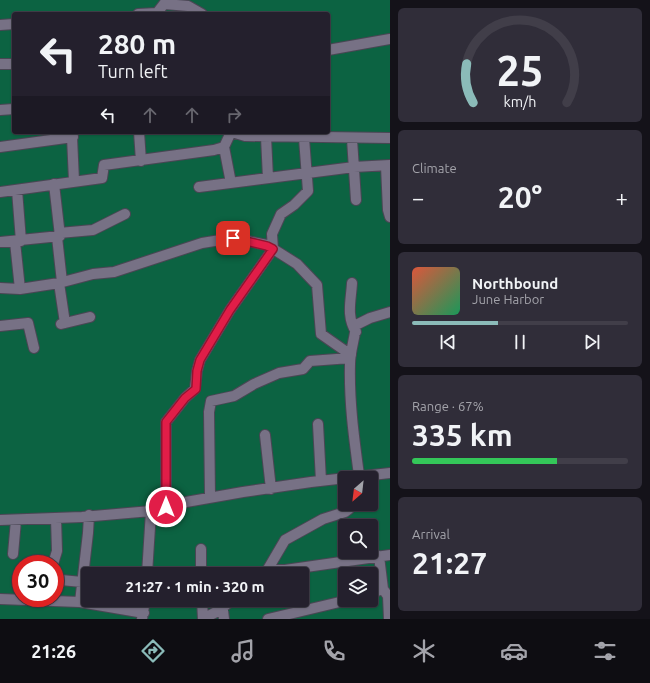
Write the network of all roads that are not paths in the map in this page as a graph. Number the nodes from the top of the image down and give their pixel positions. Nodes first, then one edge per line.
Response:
1 (166, 2) edge
2 (158, 12) edge
3 (198, 12) edge
4 (12, 24) edge
5 (0, 25) edge
6 (390, 39) edge
7 (330, 50) edge
8 (0, 64) edge
9 (12, 64) edge
10 (12, 109) edge
11 (0, 110) edge
12 (139, 134) edge
13 (230, 134) edge
14 (238, 134) edge
15 (72, 135) edge
16 (266, 137) junction
17 (304, 138) junction
18 (390, 138) edge
19 (352, 139) junction
20 (0, 147) edge
21 (224, 147) junction
22 (141, 161) junction
23 (388, 165) edge
24 (354, 167) junction
25 (307, 174) junction
26 (268, 178) junction
27 (74, 181) junction
28 (231, 183) junction
29 (54, 184) junction
30 (199, 187) dead end
31 (17, 190) junction
32 (0, 192) edge
33 (356, 200) dead end
34 (125, 214) dead end
35 (390, 217) edge
36 (58, 235) junction
37 (0, 242) edge
38 (18, 242) junction
39 (273, 249) junction
40 (60, 283) junction
41 (352, 283) dead end
42 (0, 288) edge
43 (20, 288) junction
44 (390, 312) edge
45 (90, 317) dead end
46 (0, 326) edge
47 (356, 332) junction
48 (34, 348) dead end
49 (351, 357) junction
50 (318, 424) dead end
51 (265, 435) dead end
52 (353, 471) edge
53 (390, 473) edge
54 (378, 474) edge
55 (338, 479) edge
56 (321, 481) junction
57 (270, 488) junction
58 (210, 497) junction
59 (166, 507) junction
60 (151, 511) junction
61 (347, 511) edge
62 (89, 515) junction
63 (56, 518) junction
64 (0, 520) edge
65 (16, 520) junction
66 (201, 549) dead end
67 (13, 554) dead end
68 (56, 555) edge
69 (390, 555) edge
70 (379, 556) junction
71 (84, 567) edge
72 (147, 567) edge
73 (201, 567) edge
74 (270, 567) edge
75 (305, 567) edge
76 (64, 580) edge
77 (81, 582) edge
78 (383, 589) junction
79 (378, 591) edge
80 (81, 592) edge
81 (0, 599) edge
82 (80, 602) junction
83 (338, 602) edge
84 (203, 607) edge
85 (219, 607) edge
86 (222, 607) edge
87 (143, 616) edge
88 (206, 619) edge
89 (224, 619) edge
90 (268, 619) edge
91 (389, 619) edge

1 - 2 street
1 - 3 street
4 - 5 street
6 - 7 street
8 - 9 street
10 - 11 street
12 - 22 street
13 - 21 street
14 - 16 street
15 - 20 street
15 - 27 street
16 - 17 street
16 - 26 street
17 - 19 street
17 - 25 street
18 - 19 street
19 - 24 street
21 - 22 street
21 - 28 street
22 - 27 street
23 - 24 street
23 - 35 street
24 - 25 street
24 - 33 street
25 - 26 street
25 - 39 street
26 - 28 street
27 - 29 street
28 - 30 street
29 - 31 street
29 - 36 street
31 - 32 street
31 - 38 street
34 - 36 street
36 - 38 street
36 - 40 street
37 - 38 street
38 - 43 street
39 - 40 street
39 - 49 street
39 - 59 street
40 - 43 street
40 - 45 street
41 - 47 street
42 - 43 street
44 - 47 street
46 - 48 street
47 - 49 street
49 - 52 street
49 - 58 street
50 - 56 street
51 - 57 street
53 - 54 street
55 - 56 street
56 - 57 street
57 - 58 street
58 - 59 street
59 - 60 street
60 - 62 street
60 - 72 street
61 - 74 street
62 - 63 street
62 - 71 street
63 - 65 street
63 - 68 street
64 - 65 street
65 - 67 street
66 - 73 street
69 - 70 street
70 - 75 street
70 - 78 street
76 - 77 street
78 - 79 street
78 - 91 street
80 - 82 street
81 - 82 street
82 - 87 street
83 - 90 street
84 - 88 street
85 - 88 street
86 - 89 street

